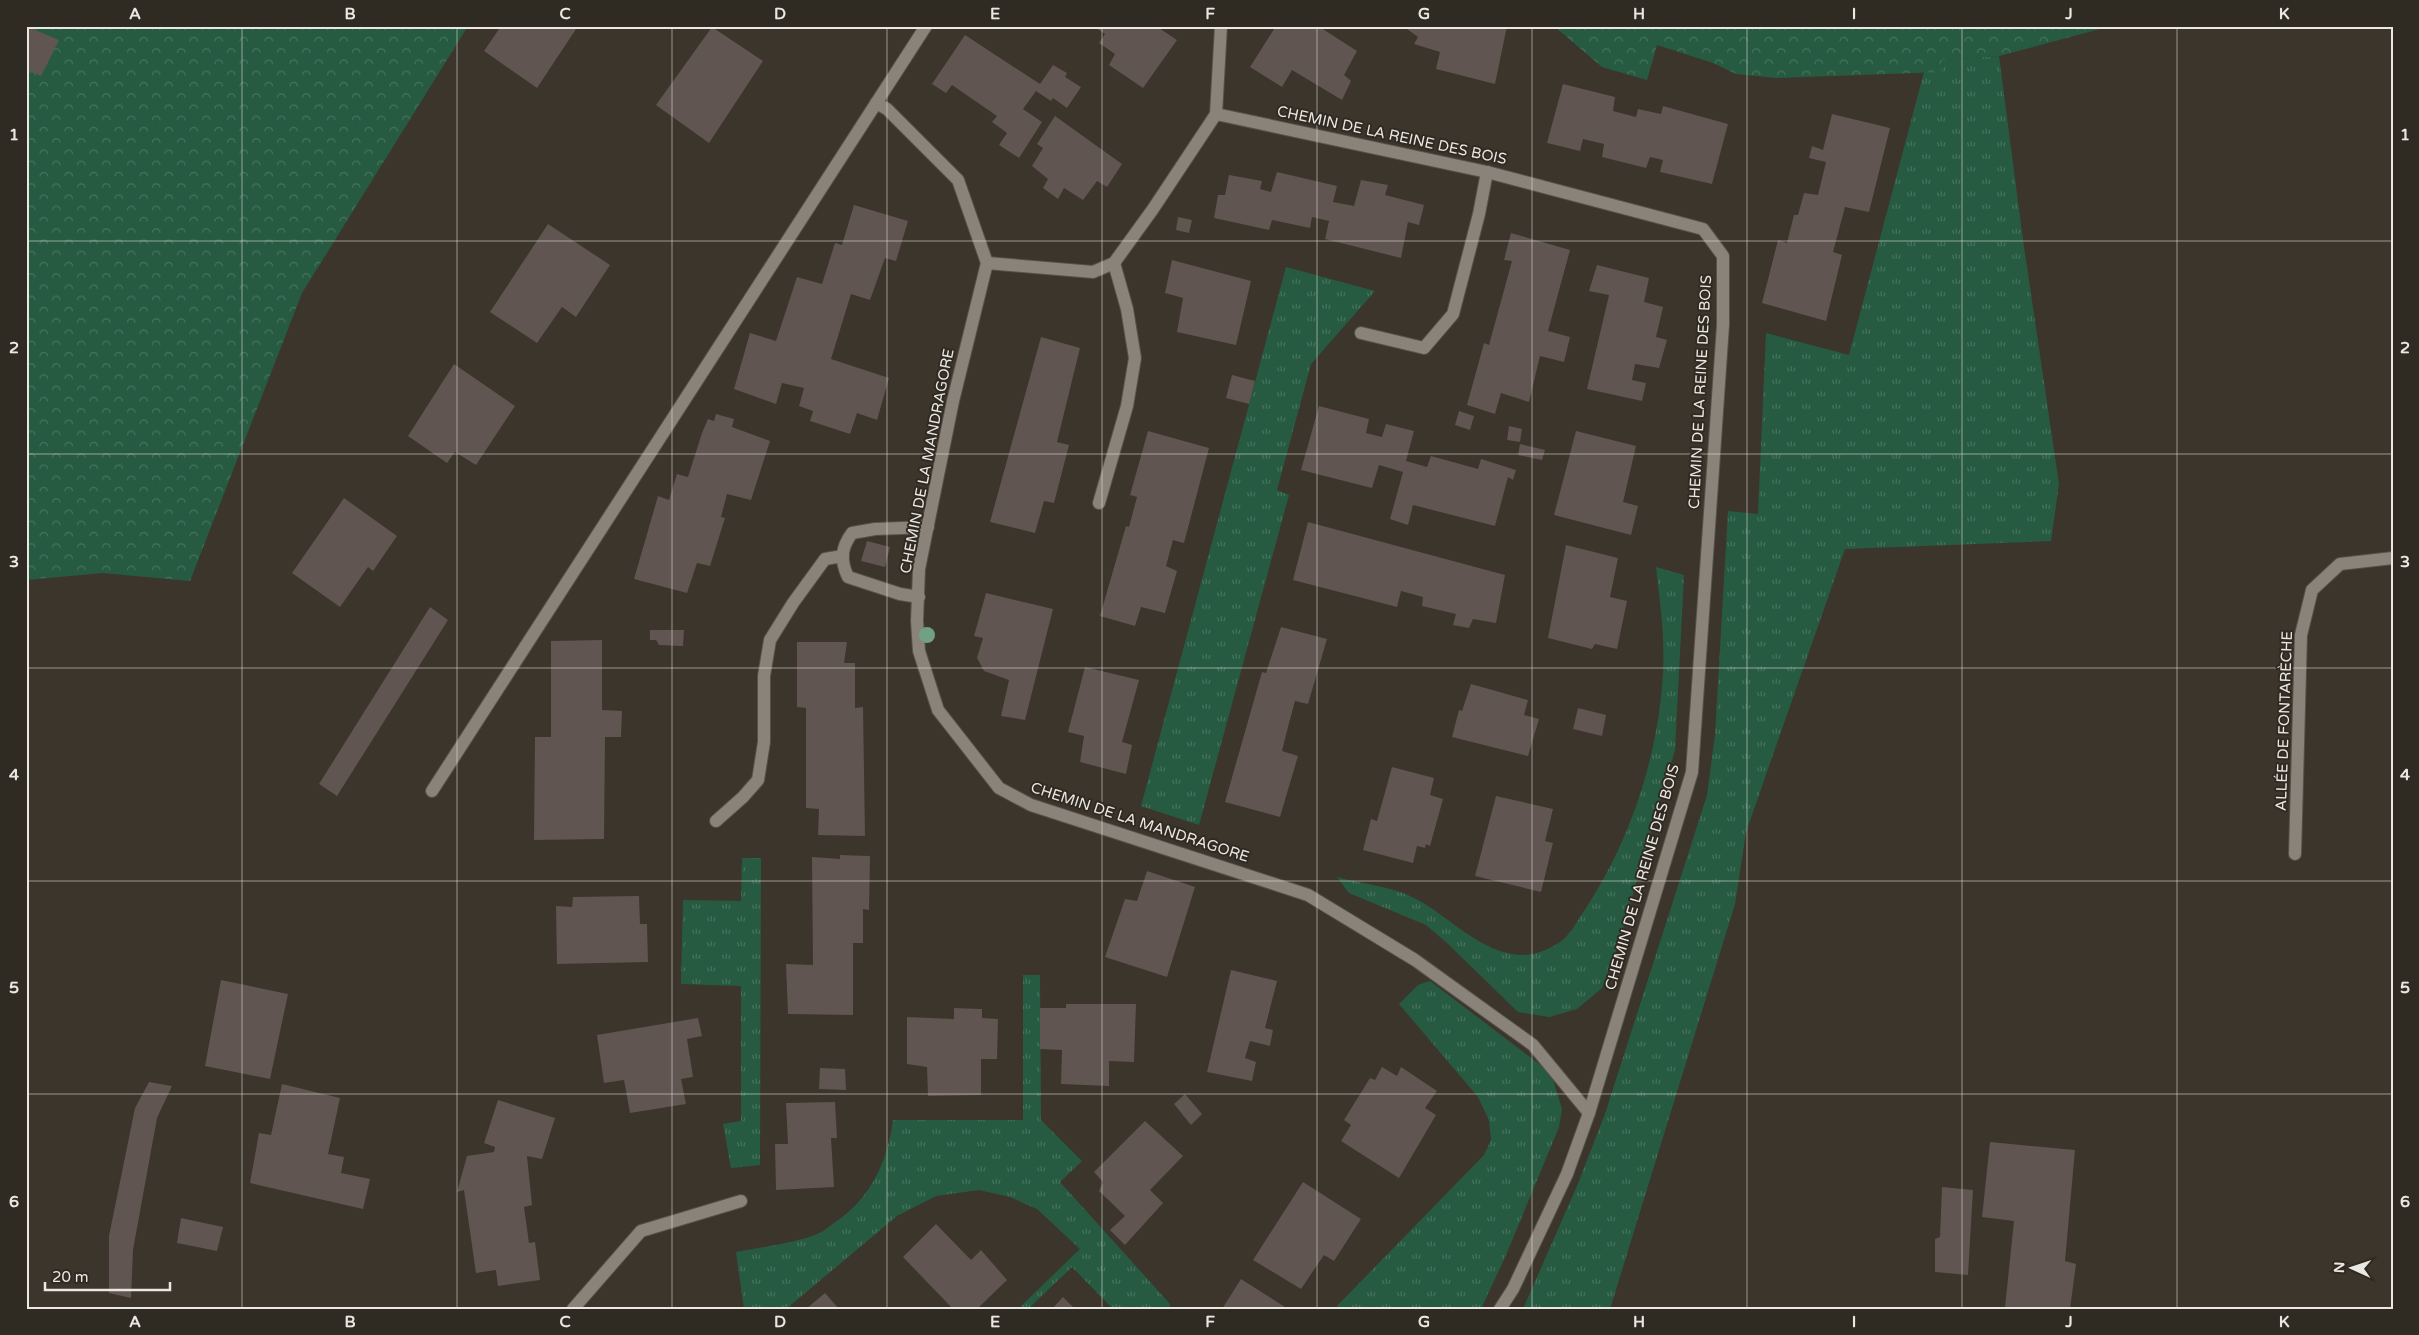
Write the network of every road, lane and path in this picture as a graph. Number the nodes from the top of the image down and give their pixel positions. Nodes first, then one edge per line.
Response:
1 (926, 26) edge
2 (1221, 26) edge
3 (876, 103) junction
4 (1216, 114) junction
5 (1486, 172) junction
6 (987, 263) junction
7 (1114, 263) junction
8 (1361, 333) dead end
9 (1099, 503) dead end
10 (928, 527) junction
11 (843, 556) junction
12 (2393, 558) edge
13 (919, 597) junction
14 (432, 791) dead end
15 (716, 821) dead end
16 (2295, 854) dead end
17 (1589, 1114) junction
18 (741, 1201) dead end
19 (573, 1309) edge
20 (1500, 1309) edge

1 - 3 street
2 - 4 street
3 - 6 street
3 - 14 street
4 - 5 street, CHEMIN DE LA REINE DES BOIS
4 - 7 street
5 - 8 street
5 - 17 street, CHEMIN DE LA REINE DES BOIS
6 - 7 street
6 - 10 street, CHEMIN DE LA MANDRAGORE
7 - 9 street
10 - 11 street
10 - 13 street, CHEMIN DE LA MANDRAGORE
11 - 13 street
11 - 15 street
12 - 16 street, ALLÉE DE FONTARÈCHE
13 - 17 street, CHEMIN DE LA MANDRAGORE
17 - 20 street, CHEMIN DE LA REINE DES BOIS
18 - 19 street

